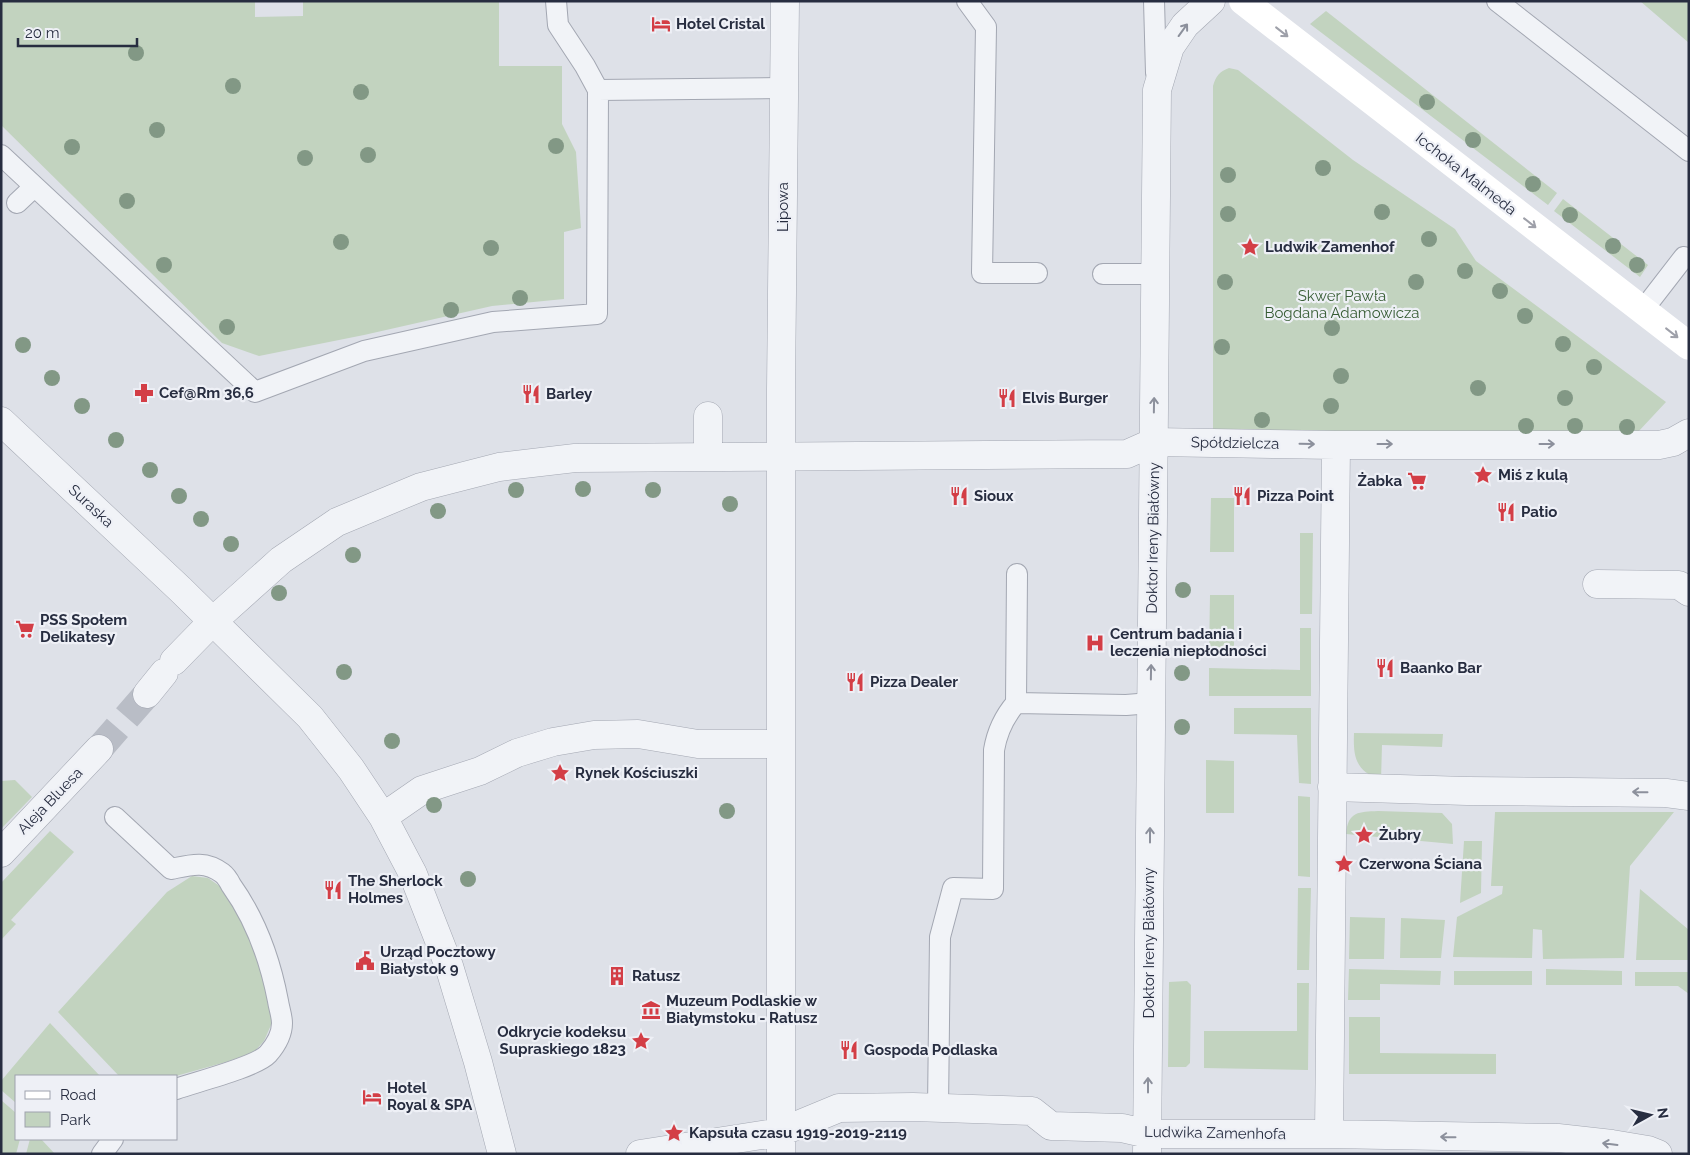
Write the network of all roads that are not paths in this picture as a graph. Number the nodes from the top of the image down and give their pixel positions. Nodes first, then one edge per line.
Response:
1 (556, 1) edge
2 (785, 1) edge
3 (967, 1) edge
4 (1154, 1) edge
5 (1212, 1) edge
6 (1244, 1) edge
7 (1497, 1) edge
8 (783, 88) junction
9 (598, 90) junction
10 (1156, 90) junction
11 (1689, 151) edge
12 (1, 155) edge
13 (34, 187) junction
14 (17, 203) dead end
15 (1684, 257) dead end
16 (1037, 273) dead end
17 (1103, 274) dead end
18 (1155, 274) junction
19 (1643, 310) junction
20 (1689, 346) edge
21 (708, 416) dead end
22 (1, 421) edge
23 (1689, 433) edge
24 (1154, 442) junction
25 (1336, 445) junction
26 (782, 457) junction
27 (708, 458) junction
28 (1017, 574) dead end
29 (1597, 584) dead end
30 (1689, 592) edge
31 (213, 621) junction
32 (147, 694) tunnel mouth
33 (1016, 703) junction
34 (1151, 703) junction
35 (780, 744) junction
36 (99, 749) tunnel mouth
37 (1332, 787) junction
38 (1689, 796) edge
39 (116, 817) dead end
40 (383, 817) junction
41 (1, 853) edge
42 (178, 1088) edge
43 (926, 1108) junction
44 (113, 1140) edge
45 (1335, 1141) edge
46 (781, 1143) edge
47 (1148, 1144) edge
48 (102, 1154) edge
49 (502, 1154) edge
50 (640, 1154) edge
51 (1658, 1154) edge

1 - 9 lane
2 - 8 street, Lipowa
3 - 16 lane
4 - 10 lane
10 -> 5 street, Doktor Ireny Białówny
6 -> 19 street, Icchoka Malmeda
7 - 11 lane
8 - 9 lane
8 - 26 street, Lipowa
9 - 13 lane
10 - 18 street, Doktor Ireny Białówny
12 - 13 lane
13 - 14 lane
15 - 19 lane
17 - 18 lane
24 -> 18 street, Doktor Ireny Białówny
19 -> 20 street, Icchoka Malmeda
21 - 27 street
22 - 31 street, Suraska
25 -> 23 street, Spółdzielcza
24 -> 25 street, Spółdzielcza
24 - 26 street, Spółdzielcza
34 -> 24 street, Doktor Ireny Białówny
25 - 37 street
26 - 27 street
26 - 35 street
27 - 31 street
28 - 33 lane
29 - 30 street
31 - 32 street
31 - 40 street
33 - 34 lane
33 - 43 lane
47 -> 34 street, Doktor Ireny Białówny
35 - 40 street
35 - 46 street
36 - 41 street, Aleja Bluesa
38 -> 37 street
37 - 45 street
39 - 42 lane
40 - 49 street
43 - 46 street, Ludwika Zamenhofa
43 - 47 street, Ludwika Zamenhofa
44 - 48 lane
45 - 47 street, Ludwika Zamenhofa
51 -> 45 street, Ludwika Zamenhofa
46 - 50 street, Ludwika Zamenhofa

